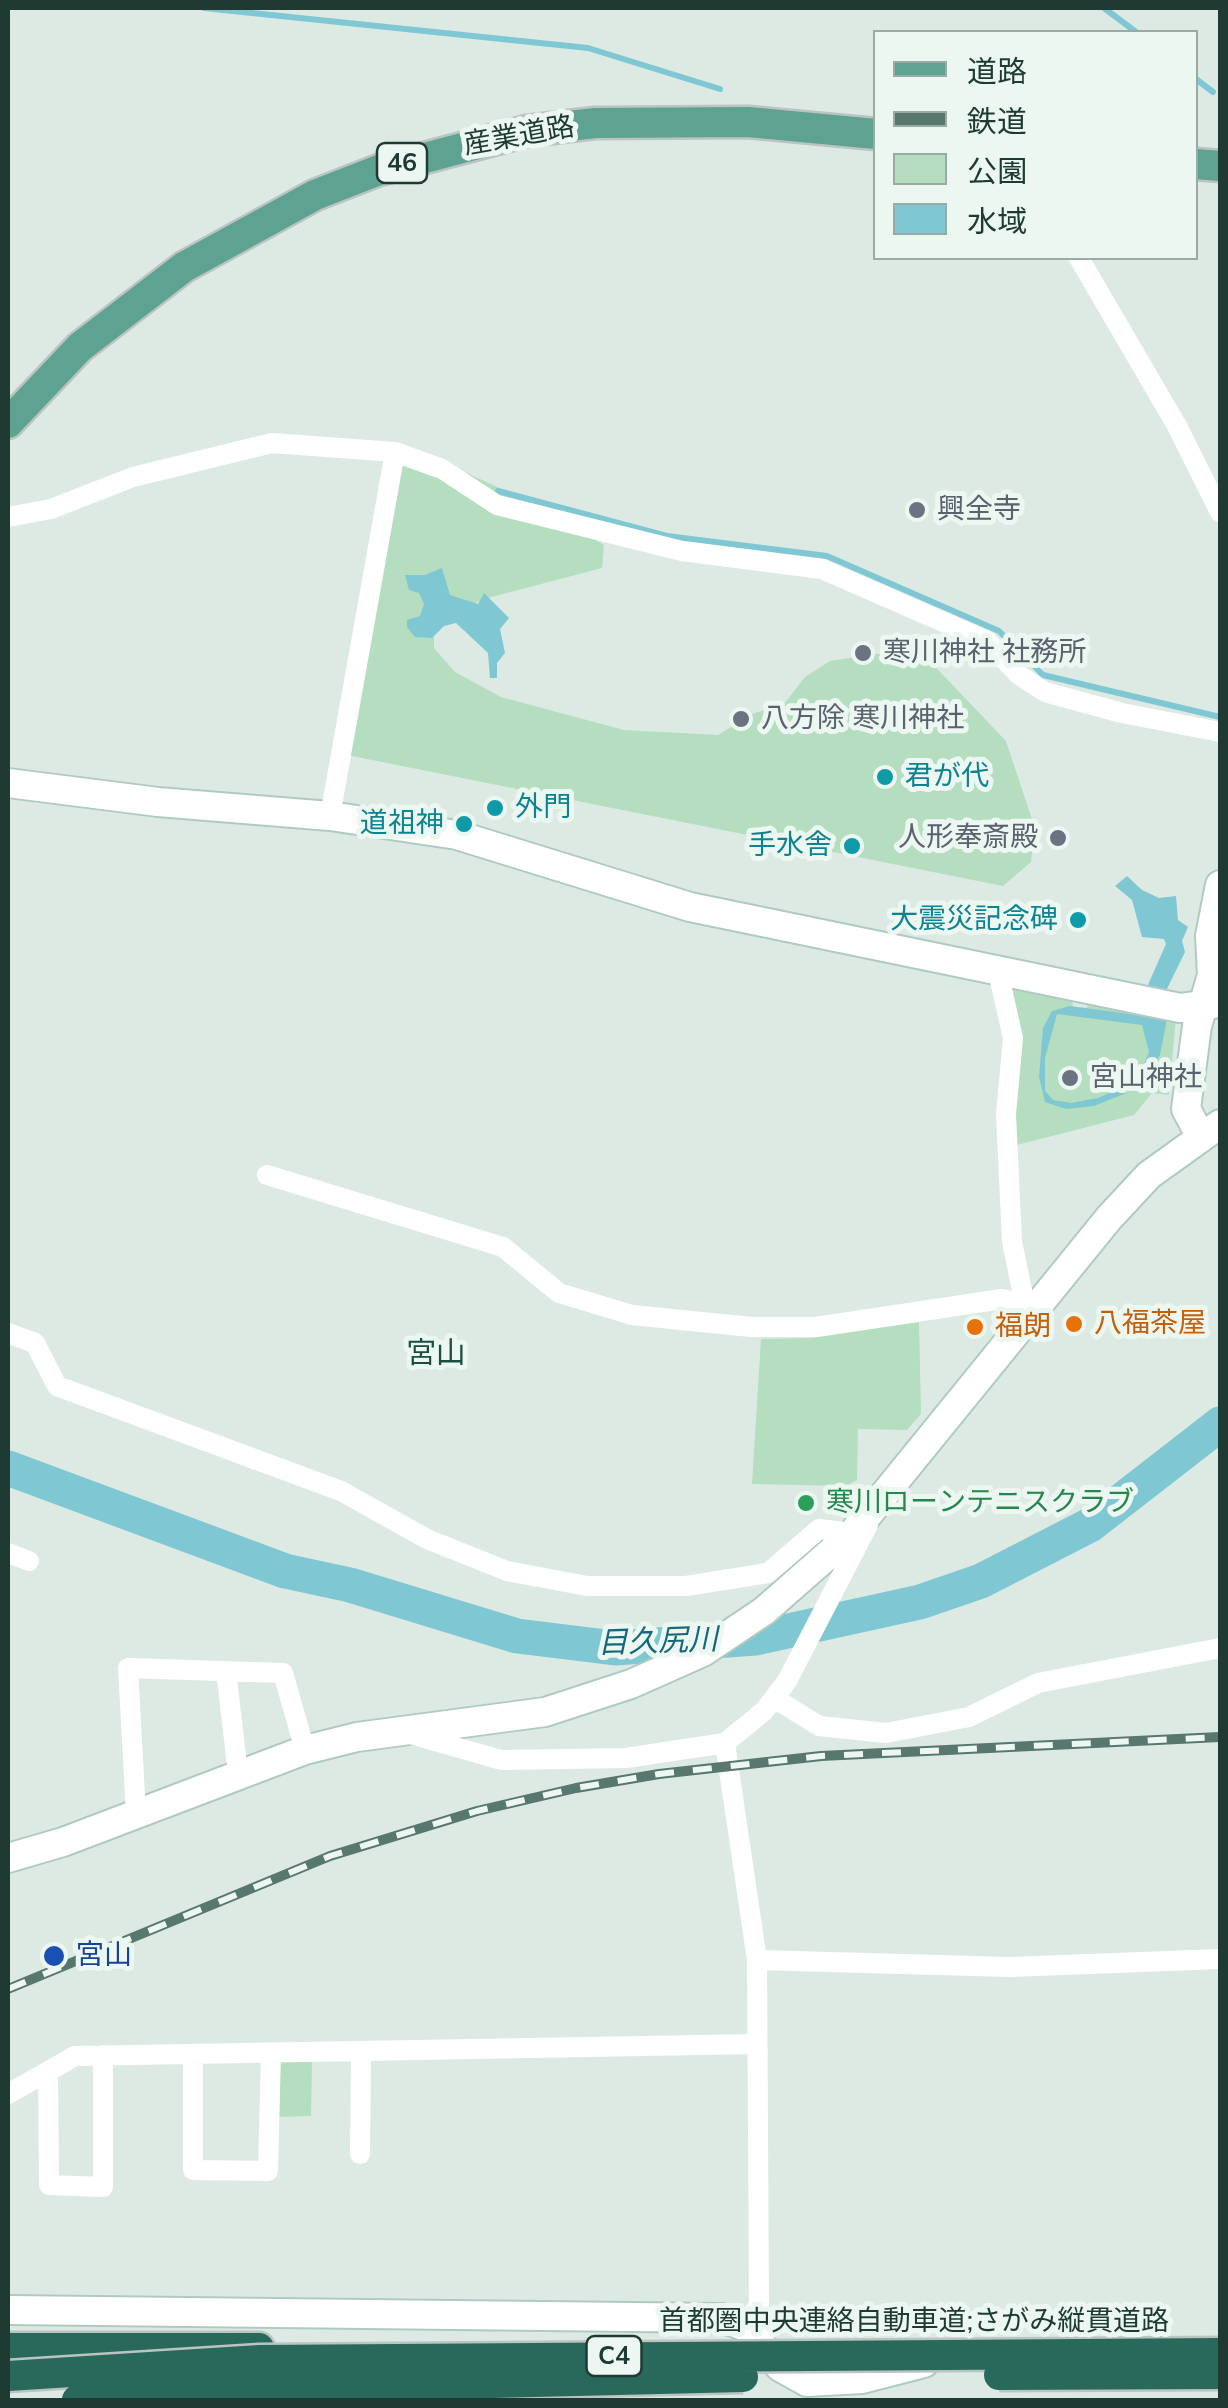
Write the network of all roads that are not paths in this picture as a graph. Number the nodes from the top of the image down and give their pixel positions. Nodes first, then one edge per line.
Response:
1 (873, 134) edge
2 (1080, 260) edge
3 (8, 423) edge
4 (395, 452) junction
5 (1220, 512) edge
6 (8, 517) edge
7 (1220, 732) edge
8 (8, 783) edge
9 (330, 816) junction
10 (1220, 885) edge
11 (997, 967) junction
12 (1212, 1004) edge
13 (1210, 1130) edge
14 (267, 1175) dead end
15 (1029, 1303) junction
16 (8, 1333) edge
17 (880, 1501) junction
18 (853, 1533) junction
19 (8, 1553) edge
20 (29, 1562) dead end
21 (1220, 1648) edge
22 (226, 1671) junction
23 (774, 1698) junction
24 (401, 1731) junction
25 (724, 1742) junction
26 (305, 1750) junction
27 (238, 1773) junction
28 (136, 1814) junction
29 (8, 1858) edge
30 (1220, 1959) edge
31 (756, 1960) junction
32 (758, 2044) junction
33 (361, 2051) junction
34 (271, 2052) junction
35 (193, 2054) junction
36 (103, 2056) junction
37 (48, 2071) junction
38 (8, 2094) edge
39 (360, 2154) dead end
40 (8, 2310) edge
41 (746, 2327) junction
42 (8, 2348) edge
43 (1220, 2353) edge
44 (490, 2356) junction
45 (1220, 2364) edge
46 (1220, 2374) edge
47 (8, 2376) edge
48 (284, 2388) junction
49 (77, 2400) edge
50 (204, 2400) edge

1 - 3 main road, 産業道路 / 46
2 - 5 street
4 - 6 street
4 - 7 street
4 - 9 street
8 - 9 street
9 - 11 street
10 - 12 street
11 - 12 street
11 - 15 street
12 - 13 street
13 - 15 street
14 - 15 street
15 - 17 street
16 - 18 street
17 - 18 street
17 - 23 street
18 - 24 street
19 - 20 street
21 - 23 street
22 - 26 street
22 - 27 street
22 - 28 street
23 - 25 street
24 - 25 street
24 - 26 street
25 - 31 street
26 - 27 street
27 - 28 street
28 - 29 street
30 - 31 street
31 - 32 street
32 - 33 street
32 - 41 street
33 - 34 street
33 - 39 street
34 - 35 street
34 - 35 street
35 - 36 street
36 - 37 street
36 - 37 street
37 - 38 street
40 - 41 street
41 - 45 street
42 - 44 highway, bridge
43 - 44 highway, 首都圏中央連絡自動車道;さがみ縦貫道路 / C4, bridge
44 - 47 highway, 首都圏中央連絡自動車道;さがみ縦貫道路 / C4, bridge
46 - 48 highway, 首都圏中央連絡自動車道;さがみ縦貫道路 / C4, bridge
48 - 49 highway, 首都圏中央連絡自動車道;さがみ縦貫道路 / C4, bridge
48 - 50 highway, bridge

